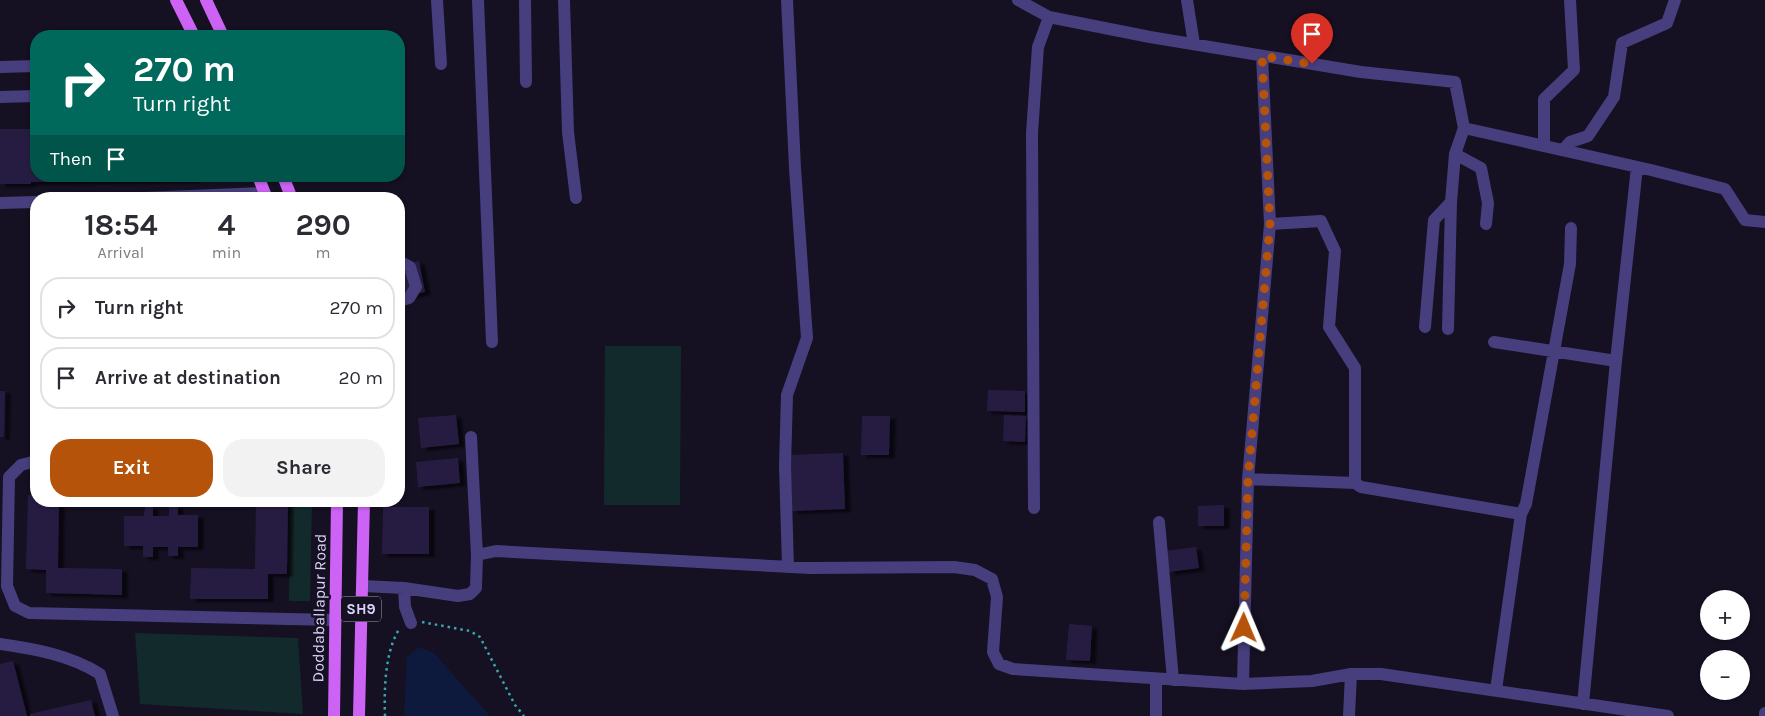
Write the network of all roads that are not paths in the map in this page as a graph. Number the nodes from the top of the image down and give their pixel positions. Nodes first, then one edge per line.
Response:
1 (176, 0) edge
2 (206, 0) edge
3 (437, 0) edge
4 (478, 0) edge
5 (525, 0) edge
6 (564, 0) edge
7 (787, 0) edge
8 (1018, 0) edge
9 (1187, 0) edge
10 (1570, 0) edge
11 (1675, 0) edge
12 (1049, 17) junction
13 (191, 30) edge
14 (219, 30) edge
15 (1194, 44) junction
16 (1262, 56) junction
17 (441, 64) dead end
18 (30, 66) edge
19 (0, 67) edge
20 (526, 82) dead end
21 (30, 96) edge
22 (0, 97) edge
23 (1464, 128) junction
24 (1544, 146) junction
25 (1563, 150) junction
26 (1454, 154) junction
27 (1637, 167) junction
28 (576, 198) dead end
29 (30, 202) edge
30 (1451, 202) junction
31 (0, 203) edge
32 (1765, 222) edge
33 (1270, 224) junction
34 (1486, 224) dead end
35 (1571, 228) dead end
36 (405, 264) edge
37 (405, 299) edge
38 (1425, 327) dead end
39 (1448, 329) dead end
40 (492, 342) dead end
41 (1494, 342) dead end
42 (1553, 353) junction
43 (1616, 361) junction
44 (470, 437) dead end
45 (30, 463) edge
46 (1248, 479) junction
47 (1355, 484) junction
48 (337, 507) edge
49 (364, 507) edge
50 (1034, 508) dead end
51 (1521, 514) junction
52 (1159, 522) dead end
53 (477, 555) junction
54 (788, 567) junction
55 (362, 586) junction
56 (404, 588) junction
57 (335, 620) junction
58 (411, 623) road end
59 (0, 644) edge
60 (1351, 674) junction
61 (1156, 679) junction
62 (1173, 680) junction
63 (1243, 684) junction
64 (1496, 690) junction
65 (1584, 703) junction
66 (113, 716) edge
67 (334, 716) edge
68 (359, 716) edge
69 (1156, 716) edge
70 (1349, 716) edge
71 (1668, 716) edge

1 - 13 main road
2 - 14 main road
3 - 17 street
4 - 40 street
5 - 20 street
6 - 28 street
7 - 54 street
8 - 12 street
9 - 15 street
10 - 24 street
11 - 25 street
12 - 15 street
12 - 50 street
15 - 16 street
16 - 23 street
16 - 33 street
18 - 19 street
21 - 22 street
23 - 24 street
23 - 26 street
24 - 25 street
25 - 27 street
26 - 30 street
26 - 34 street
27 - 32 street
27 - 43 street
29 - 31 street
30 - 38 street
30 - 39 street
33 - 46 street
33 - 47 street
35 - 42 street
36 - 37 street
41 - 42 street
42 - 43 street
42 - 51 street
43 - 65 street
44 - 53 street
45 - 57 street
46 - 47 street
46 - 63 street
47 - 51 street
48 - 57 main road, Doddaballapur Road / SH9
49 - 55 main road, SH9
51 - 64 street
52 - 62 street
53 - 54 street
53 - 56 street
54 - 61 street
55 - 56 street
55 - 68 main road, SH9
56 - 58 street
57 - 67 main road, Doddaballapur Road / SH9
59 - 66 street
60 - 63 street
60 - 64 street
60 - 70 street
61 - 62 street
61 - 69 street
62 - 63 street
64 - 65 street
65 - 71 street

